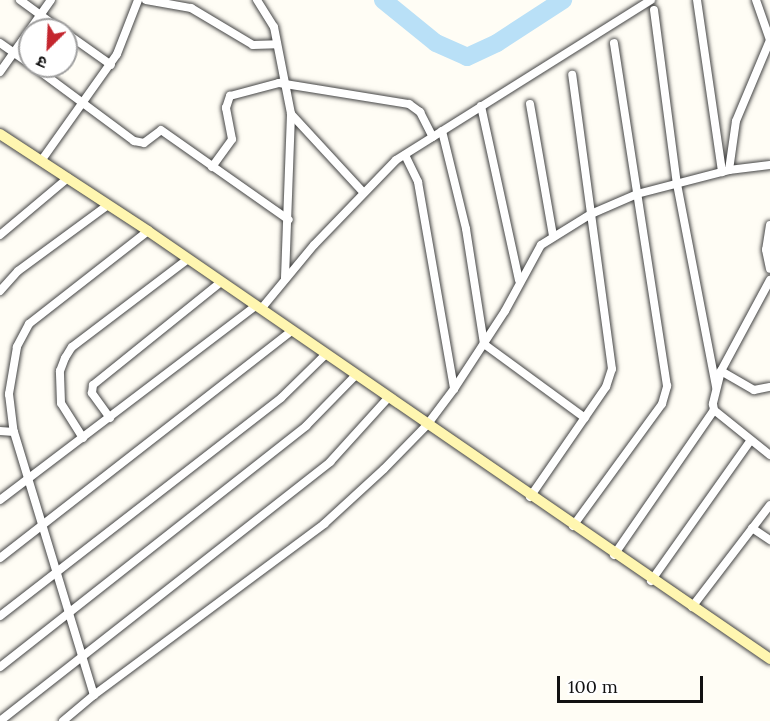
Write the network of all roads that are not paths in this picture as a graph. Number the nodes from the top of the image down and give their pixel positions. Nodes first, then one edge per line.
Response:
1 (20, 0) edge
2 (51, 0) edge
3 (138, 0) edge
4 (146, 0) edge
5 (651, 0) edge
6 (697, 0) edge
7 (756, 0) edge
8 (260, 1) edge
9 (654, 10) dead end
10 (40, 15) junction
11 (44, 18) edge
12 (770, 40) edge
13 (78, 42) edge
14 (0, 43) edge
15 (614, 43) dead end
16 (277, 44) junction
17 (14, 52) junction
18 (18, 55) edge
19 (111, 65) junction
20 (0, 72) edge
21 (573, 75) dead end
22 (49, 78) edge
23 (286, 83) junction
24 (84, 103) junction
25 (530, 104) dead end
26 (481, 106) junction
27 (291, 114) junction
28 (442, 130) junction
29 (0, 134) edge
30 (433, 137) junction
31 (405, 155) junction
32 (41, 161) junction
33 (770, 165) edge
34 (212, 167) junction
35 (726, 171) junction
36 (68, 178) junction
37 (677, 184) junction
38 (363, 192) junction
39 (637, 194) junction
40 (108, 205) junction
41 (591, 214) junction
42 (289, 220) junction
43 (770, 225) edge
44 (148, 231) junction
45 (0, 235) edge
46 (554, 236) junction
47 (188, 259) junction
48 (770, 269) edge
49 (285, 279) junction
50 (519, 280) junction
51 (770, 280) edge
52 (221, 282) junction
53 (0, 291) edge
54 (258, 307) junction
55 (292, 331) junction
56 (484, 344) junction
57 (325, 355) junction
58 (721, 371) junction
59 (356, 375) junction
60 (716, 387) junction
61 (770, 387) edge
62 (454, 389) junction
63 (388, 398) junction
64 (714, 410) junction
65 (585, 417) junction
66 (110, 418) junction
67 (427, 425) junction
68 (0, 431) edge
69 (14, 432) junction
70 (83, 438) junction
71 (750, 441) junction
72 (770, 455) edge
73 (27, 477) junction
74 (530, 496) junction
75 (0, 500) edge
76 (770, 505) edge
77 (42, 524) junction
78 (573, 526) junction
79 (752, 528) junction
80 (770, 540) edge
81 (614, 555) junction
82 (0, 558) edge
83 (55, 570) junction
84 (651, 581) junction
85 (692, 608) junction
86 (66, 612) junction
87 (0, 616) edge
88 (80, 655) junction
89 (770, 659) edge
90 (0, 667) edge
91 (94, 695) junction
92 (0, 721) edge
93 (63, 721) edge

1 - 10 street
2 - 10 street
3 - 19 street
4 - 16 street
5 - 26 street
6 - 35 street
7 - 12 street
8 - 16 street
9 - 37 street
10 - 11 street
10 - 17 street
12 - 35 street
13 - 19 street
14 - 17 street
15 - 39 street
16 - 23 street
17 - 18 street
17 - 20 street
19 - 24 street
21 - 41 street
22 - 24 street
23 - 27 street
23 - 30 street
23 - 34 street
24 - 32 street
24 - 34 street
25 - 46 street
26 - 28 street
26 - 50 street
27 - 38 street
27 - 42 street
28 - 30 street
28 - 56 street
29 - 32 street
30 - 31 street
31 - 38 street
31 - 62 street
32 - 36 street
33 - 35 street
34 - 42 street
35 - 37 street
36 - 40 street
36 - 45 street
37 - 39 street
37 - 60 street
38 - 49 street
39 - 41 street
39 - 78 street
40 - 44 street
40 - 53 street
41 - 46 street
41 - 65 street
42 - 49 street
43 - 48 street
44 - 47 street
44 - 69 street
46 - 50 street
47 - 52 street
47 - 70 street
49 - 54 street
50 - 56 street
51 - 58 street
52 - 54 street
52 - 66 street
54 - 55 street
54 - 66 street
55 - 57 street
55 - 77 street
56 - 62 street
56 - 65 street
57 - 59 street
57 - 83 street
58 - 60 street
58 - 61 street
59 - 63 street
59 - 86 street
60 - 64 street
62 - 67 street
63 - 67 street
63 - 88 street
64 - 71 street
64 - 81 street
65 - 74 street
66 - 70 street
67 - 74 street
67 - 91 street
68 - 69 street
69 - 73 street
70 - 73 street
71 - 72 street
71 - 84 street
73 - 75 street
73 - 77 street
74 - 78 street
76 - 79 street
77 - 82 street
77 - 83 street
78 - 81 street
79 - 80 street
79 - 85 street
81 - 84 street
83 - 86 street
83 - 87 street
84 - 85 street
85 - 89 street
86 - 88 street
86 - 90 street
88 - 91 street
88 - 92 street
91 - 93 street

